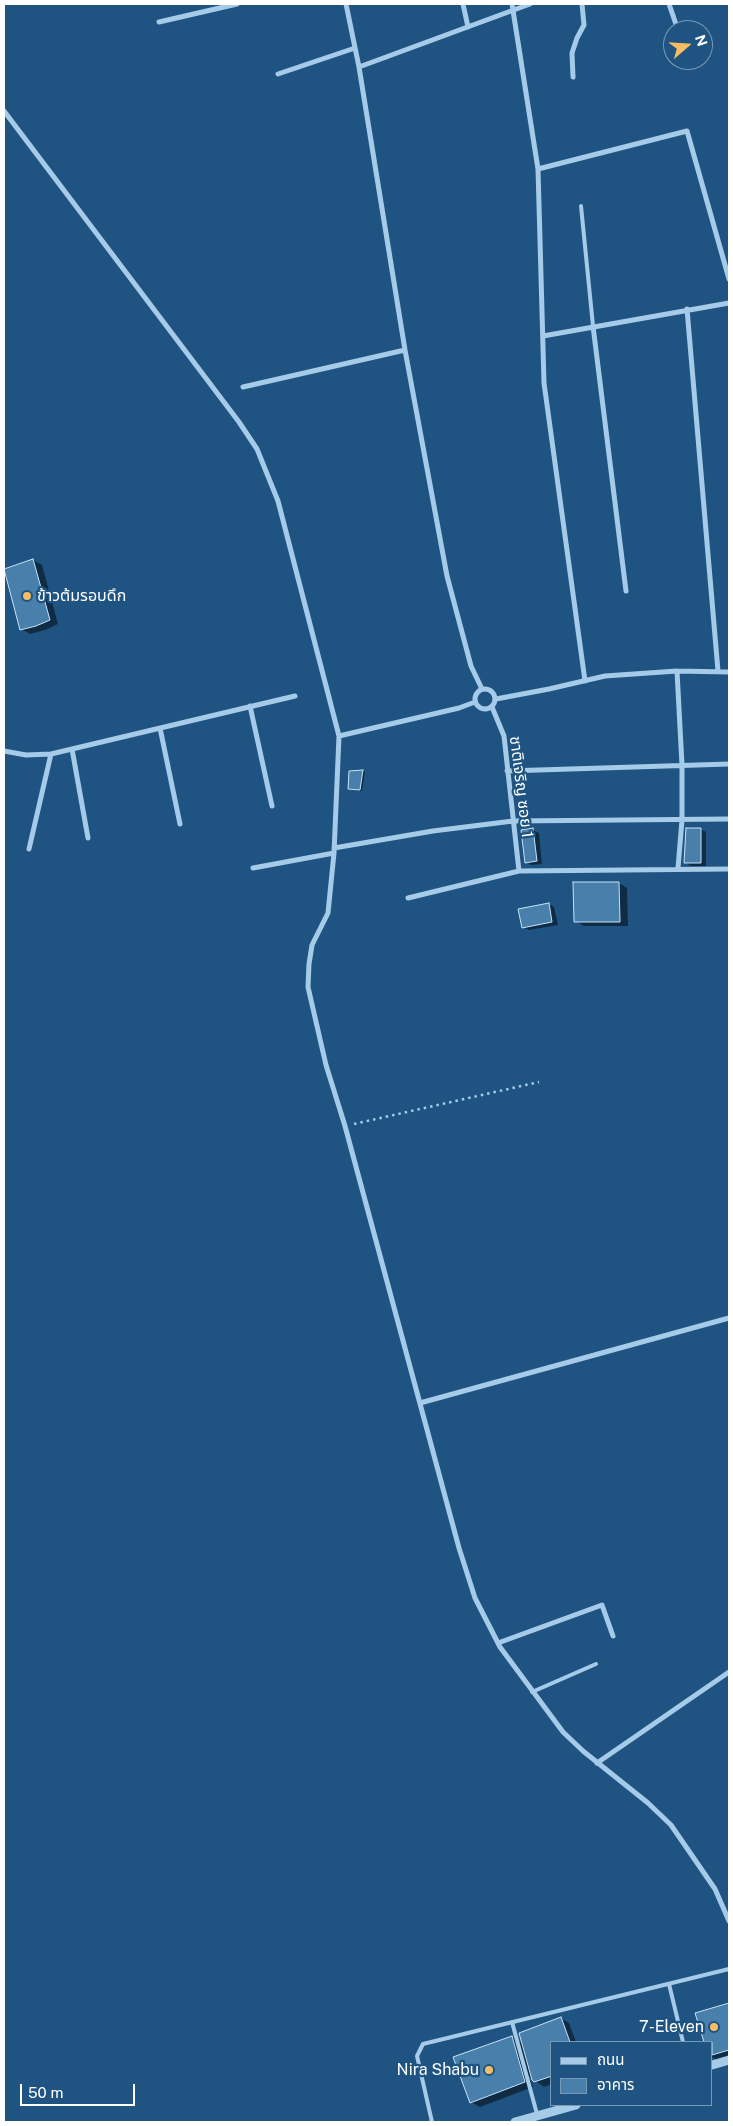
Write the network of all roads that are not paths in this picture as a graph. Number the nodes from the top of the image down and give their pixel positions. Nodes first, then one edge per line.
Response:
1 (237, 4) edge
2 (346, 4) edge
3 (463, 4) edge
4 (512, 4) edge
5 (530, 4) edge
6 (582, 4) edge
7 (669, 4) edge
8 (513, 10) junction
9 (675, 20) edge
10 (159, 22) dead end
11 (468, 27) junction
12 (355, 48) junction
13 (359, 67) junction
14 (278, 74) dead end
15 (573, 77) dead end
16 (4, 111) edge
17 (538, 169) junction
18 (581, 206) dead end
19 (729, 279) edge
20 (729, 303) edge
21 (688, 309) junction
22 (593, 326) junction
23 (543, 336) junction
24 (405, 350) junction
25 (243, 387) dead end
26 (626, 591) dead end
27 (677, 671) junction
28 (718, 671) junction
29 (729, 672) edge
30 (585, 681) junction
31 (482, 689) junction
32 (295, 696) dead end
33 (496, 698) junction
34 (475, 702) junction
35 (250, 706) junction
36 (492, 707) junction
37 (160, 728) junction
38 (339, 736) junction
39 (72, 750) junction
40 (4, 751) edge
41 (51, 754) junction
42 (729, 764) edge
43 (682, 765) junction
44 (508, 771) junction
45 (272, 806) dead end
46 (682, 820) junction
47 (729, 820) edge
48 (513, 821) junction
49 (180, 824) dead end
50 (88, 838) dead end
51 (29, 849) dead end
52 (334, 850) junction
53 (253, 868) dead end
54 (678, 868) junction
55 (729, 869) edge
56 (518, 871) junction
57 (408, 898) dead end
58 (729, 1318) edge
59 (420, 1403) junction
60 (613, 1636) dead end
61 (498, 1643) junction
62 (596, 1664) dead end
63 (729, 1672) edge
64 (532, 1692) junction
65 (597, 1763) junction
66 (729, 1921) edge
67 (729, 1969) edge
68 (669, 1984) junction
69 (512, 2022) junction
70 (683, 2041) edge
71 (729, 2060) edge
72 (713, 2065) edge
73 (572, 2106) edge
74 (537, 2116) junction
75 (432, 2122) edge
76 (516, 2122) edge

1 - 10 street
2 - 12 street
3 - 11 street
4 - 8 street
5 - 8 street
6 - 15 street
7 - 9 street
8 - 11 street
8 - 17 street
11 - 13 street
12 - 13 street
12 - 14 street
13 - 24 street
16 - 38 street
17 - 19 street
17 - 23 street
18 - 22 lane
20 - 21 street
21 - 22 street
21 - 28 street
22 - 23 street
22 - 26 street
23 - 30 street
24 - 25 street
24 - 31 street
27 - 28 street
27 - 30 street
27 - 43 street
28 - 29 street
30 - 33 street
31 - 33 street
31 - 34 street
32 - 35 street
33 - 36 street
34 - 36 street
34 - 38 street
35 - 37 street
35 - 45 street
36 - 44 street, ชาติเจริญ ซอย 1
37 - 39 street
37 - 49 street
38 - 52 street
39 - 41 street
39 - 50 street
40 - 41 street
41 - 51 street
42 - 43 street
43 - 44 street
43 - 46 street
44 - 48 street, ชาติเจริญ ซอย 1
46 - 47 street
46 - 48 street
46 - 54 street
48 - 52 street
48 - 56 street, ชาติเจริญ ซอย 1
52 - 53 street
52 - 59 street
54 - 55 street
54 - 56 street
56 - 57 street
58 - 59 street
59 - 61 street
60 - 61 street
61 - 64 street
62 - 64 lane
63 - 65 street
64 - 65 street
65 - 66 street
67 - 68 lane
68 - 69 lane
68 - 70 lane
69 - 74 lane
69 - 75 lane
71 - 72 street
73 - 74 street
74 - 76 street

